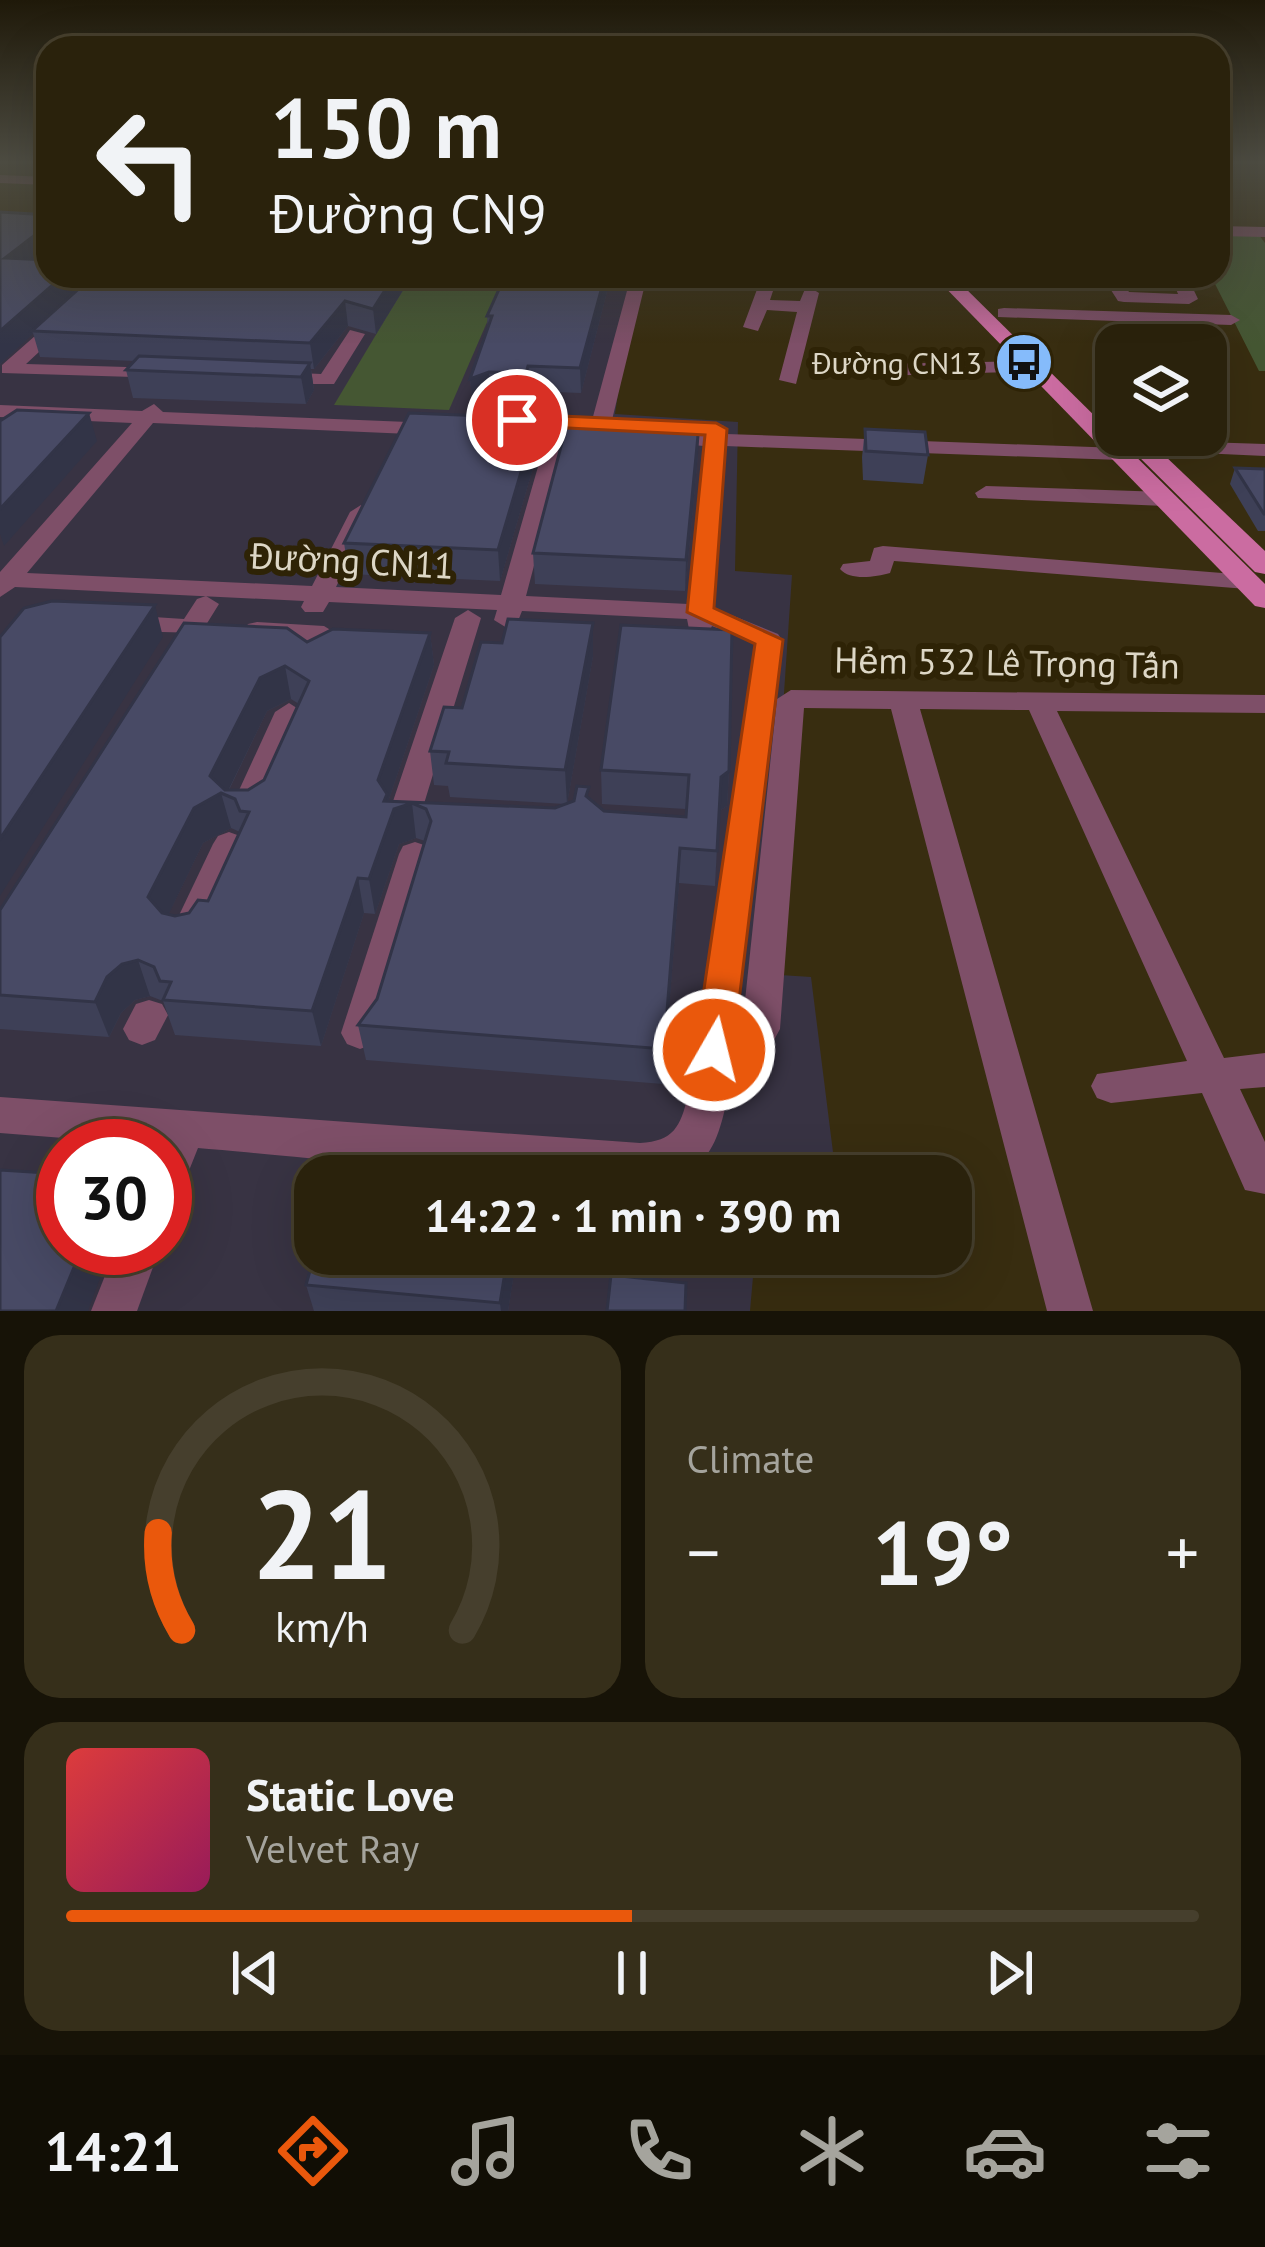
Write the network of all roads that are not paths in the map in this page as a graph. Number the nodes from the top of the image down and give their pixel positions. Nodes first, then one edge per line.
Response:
1 (1261, 227) edge
2 (1230, 230) edge
3 (100, 288) edge
4 (636, 288) edge
5 (766, 288) edge
6 (955, 288) edge
7 (978, 288) edge
8 (1118, 288) edge
9 (1184, 288) edge
10 (760, 304) junction
11 (1011, 320) junction
12 (1231, 320) dead end
13 (752, 327) dead end
14 (1095, 327) edge
15 (356, 334) dead end
16 (1034, 367) junction
17 (878, 370) dead end
18 (108, 373) junction
19 (174, 375) edge
20 (261, 378) edge
21 (789, 380) dead end
22 (0, 400) edge
23 (80, 403) junction
24 (1095, 408) edge
25 (0, 411) edge
26 (152, 412) junction
27 (1095, 416) edge
28 (490, 419) edge
29 (601, 424) junction
30 (453, 426) junction
31 (560, 428) junction
32 (646, 431) edge
33 (717, 435) junction
34 (1095, 442) edge
35 (1227, 448) edge
36 (1265, 450) edge
37 (1227, 454) edge
38 (1137, 456) edge
39 (1141, 456) edge
40 (1265, 459) edge
41 (374, 486) edge
42 (986, 493) dead end
43 (1165, 499) junction
44 (852, 569) dead end
45 (1259, 583) edge
46 (2, 586) edge
47 (509, 612) junction
48 (199, 615) junction
49 (468, 618) junction
50 (89, 622) edge
51 (713, 623) junction
52 (323, 630) junction
53 (422, 652) edge
54 (456, 654) junction
55 (174, 656) edge
56 (903, 700) junction
57 (1038, 700) junction
58 (1265, 704) edge
59 (289, 712) edge
60 (244, 812) edge
61 (229, 844) edge
62 (187, 934) edge
63 (761, 1029) dead end
64 (360, 1033) edge
65 (1265, 1070) edge
66 (1216, 1074) junction
67 (1111, 1086) dead end
68 (0, 1115) edge
69 (57, 1119) edge
70 (192, 1129) edge
71 (1263, 1176) edge
72 (128, 1275) edge
73 (114, 1311) edge
74 (1070, 1311) edge

1 - 2 street
3 - 18 street
4 - 29 street
5 - 10 street
6 - 16 main road
7 - 11 main road
8 - 9 street
10 - 13 street
10 - 21 street
11 - 12 street
11 - 14 street
11 - 24 main road
15 - 20 street
16 - 17 street
16 - 27 main road
18 - 19 street
18 - 23 street
22 - 23 street
23 - 26 street
25 - 26 street
26 - 30 street
26 - 30 street
26 - 46 street
28 - 31 street
29 - 31 street
29 - 31 street
30 - 31 street
31 - 47 street
32 - 33 street
33 - 34 street
33 - 51 street
35 - 36 street
37 - 40 street
38 - 43 main road
39 - 45 main road
41 - 52 street
42 - 43 street
43 - 45 main road
44 - 45 street
46 - 48 street, Đường CN11
46 - 52 street, Đường CN11
47 - 49 street, Đường CN11
47 - 51 street, Đường CN11
47 - 52 street, Đường CN11
48 - 50 street
48 - 52 street
48 - 55 street
49 - 52 street, Đường CN11
49 - 54 street
51 - 70 street
53 - 54 street
54 - 64 street
56 - 57 street, Hẻm 532 Lê Trọng Tấn
56 - 63 street, Hẻm 532 Lê Trọng Tấn
56 - 74 street
57 - 58 street, Hẻm 532 Lê Trọng Tấn
57 - 66 street
59 - 60 street
61 - 62 street
65 - 66 street
66 - 67 street
66 - 71 street
68 - 69 street
72 - 73 street

